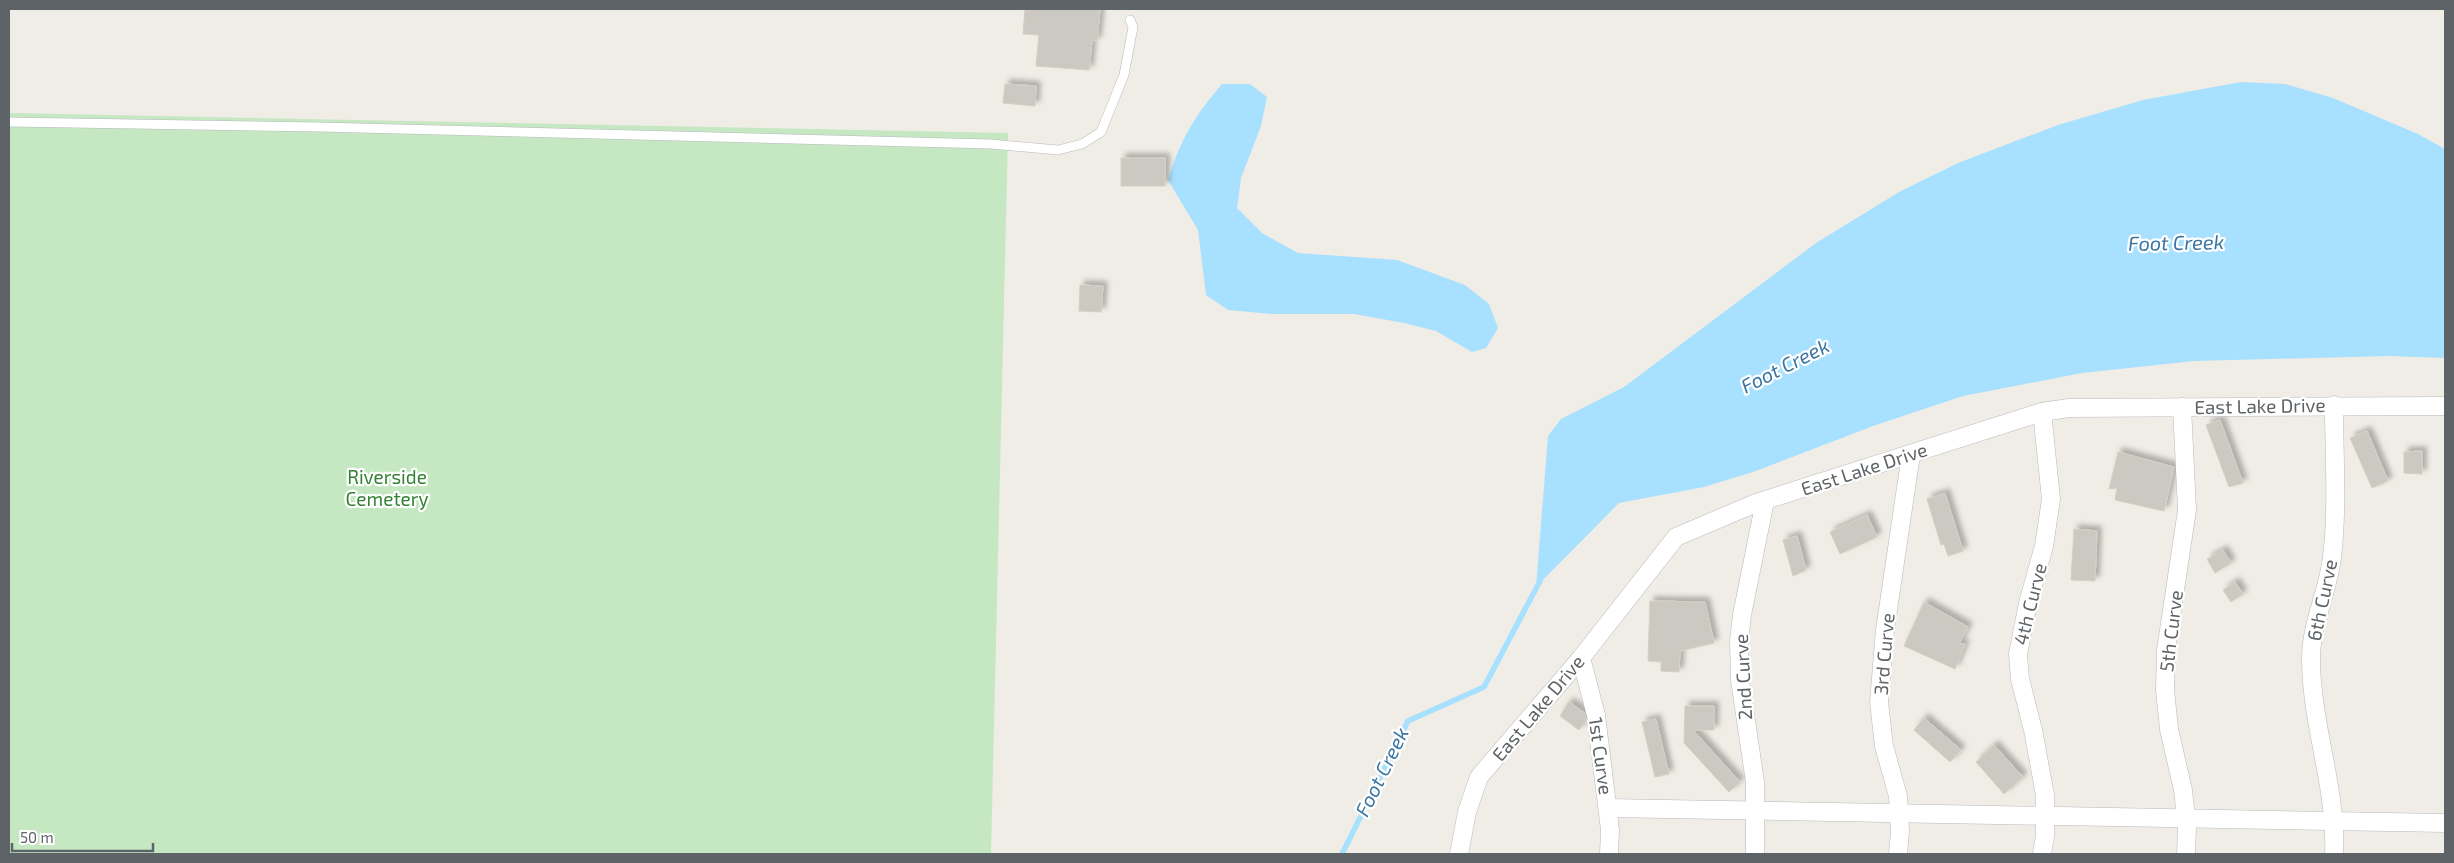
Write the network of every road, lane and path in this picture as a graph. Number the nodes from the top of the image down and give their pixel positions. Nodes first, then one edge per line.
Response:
1 (1130, 20) dead end
2 (9, 122) edge
3 (2334, 405) junction
4 (2445, 406) edge
5 (2182, 407) junction
6 (2042, 412) junction
7 (1911, 454) junction
8 (1765, 501) junction
9 (1580, 658) junction
10 (1608, 808) junction
11 (1756, 811) junction
12 (1899, 813) junction
13 (2045, 816) junction
14 (2186, 818) junction
15 (2333, 821) junction
16 (2445, 823) edge
17 (1459, 854) edge
18 (1609, 854) edge
19 (1755, 854) edge
20 (1898, 854) edge
21 (2042, 854) edge
22 (2186, 854) edge
23 (2334, 854) edge

1 - 2 lane
3 - 4 street, East Lake Drive
3 - 5 street, East Lake Drive
3 - 15 street, 6th Curve
5 - 6 street, East Lake Drive
5 - 14 street, 5th Curve
6 - 7 street, East Lake Drive
6 - 13 street, 4th Curve
7 - 8 street, East Lake Drive
7 - 12 street, 3rd Curve
8 - 9 street, East Lake Drive
8 - 11 street, 2nd Curve
9 - 10 street, 1st Curve
9 - 17 street, East Lake Drive
10 - 11 street
10 - 18 street, 1st Curve
11 - 12 street
11 - 19 street, 2nd Curve
12 - 13 street
12 - 20 street, 3rd Curve
13 - 14 street
13 - 21 street, 4th Curve
14 - 15 street
14 - 22 street, 5th Curve
15 - 16 street
15 - 23 street, 6th Curve

